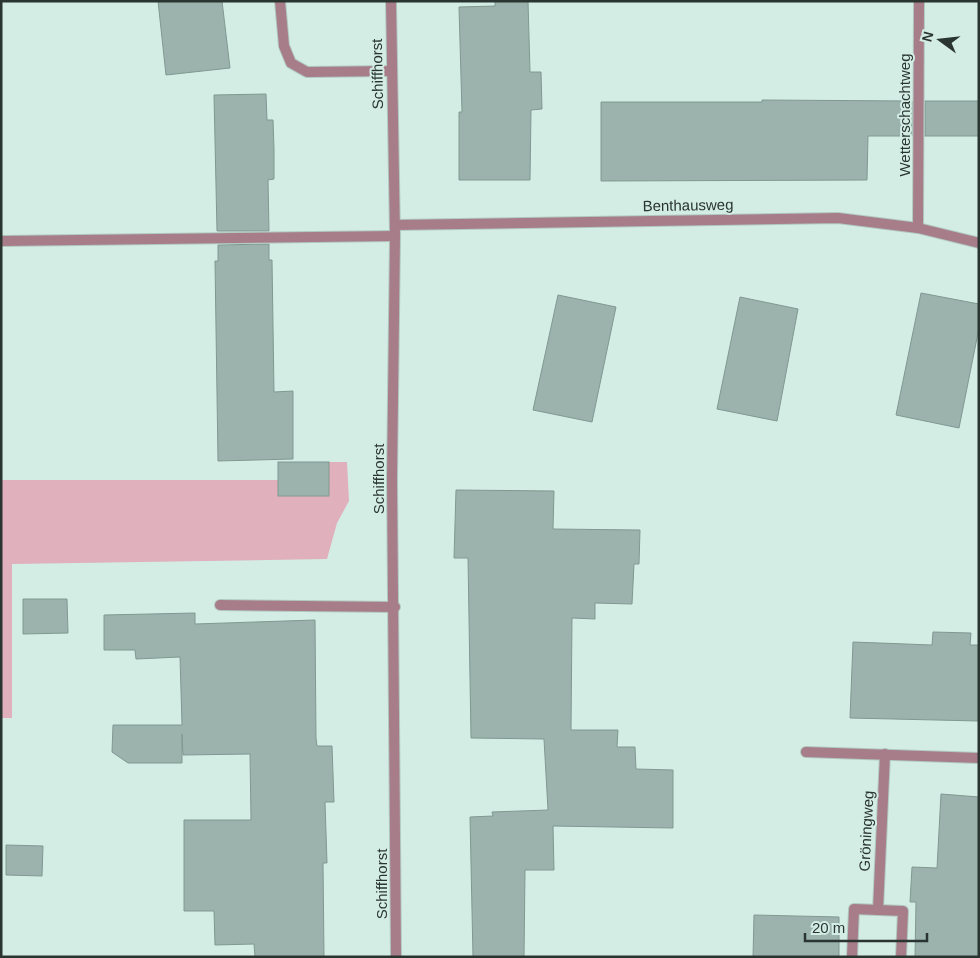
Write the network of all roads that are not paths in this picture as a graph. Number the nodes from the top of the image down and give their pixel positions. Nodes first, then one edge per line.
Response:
1 (280, 1) edge
2 (391, 1) edge
3 (919, 1) edge
4 (391, 71) junction
5 (395, 225) junction
6 (918, 228) junction
7 (395, 236) junction
8 (1, 241) edge
9 (979, 243) edge
10 (220, 605) dead end
11 (395, 607) junction
12 (806, 752) dead end
13 (885, 754) junction
14 (979, 758) edge
15 (878, 910) junction
16 (396, 957) edge
17 (852, 957) edge
18 (902, 957) edge

1 - 4 street
2 - 4 street, Schiffhorst
3 - 6 street, Wetterschachtweg
4 - 5 street, Schiffhorst
5 - 6 street, Benthausweg
5 - 7 street, Schiffhorst
6 - 9 street, Benthausweg
7 - 8 street
7 - 11 street, Schiffhorst
10 - 11 street
11 - 16 street, Schiffhorst
12 - 13 street
13 - 14 street
13 - 15 street, Gröningweg
15 - 17 street
15 - 18 street

